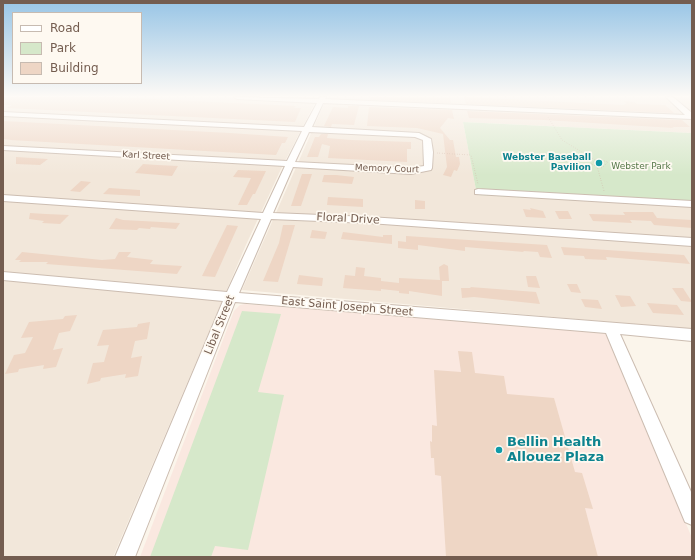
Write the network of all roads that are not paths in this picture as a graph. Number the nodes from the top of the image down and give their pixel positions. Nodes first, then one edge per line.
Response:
1 (188, 123) edge
2 (310, 123) edge
3 (307, 129) junction
4 (3, 148) edge
5 (290, 164) junction
6 (479, 192) road end
7 (3, 198) edge
8 (692, 204) edge
9 (267, 216) junction
10 (692, 242) edge
11 (3, 276) edge
12 (231, 297) junction
13 (610, 328) junction
14 (692, 335) edge
15 (692, 515) edge
16 (125, 557) edge

1 - 3 street
2 - 3 street, Libal Street
3 - 5 street, Libal Street
3 - 5 street, Memory Court
4 - 5 street, Karl Street
5 - 9 street, Libal Street
6 - 8 street
7 - 9 street, Floral Drive
9 - 10 street, Floral Drive
9 - 12 street, Libal Street
11 - 12 street, East Saint Joseph Street
12 - 13 street, East Saint Joseph Street
12 - 16 street, Libal Street
13 - 14 street, East Saint Joseph Street
13 - 15 street

